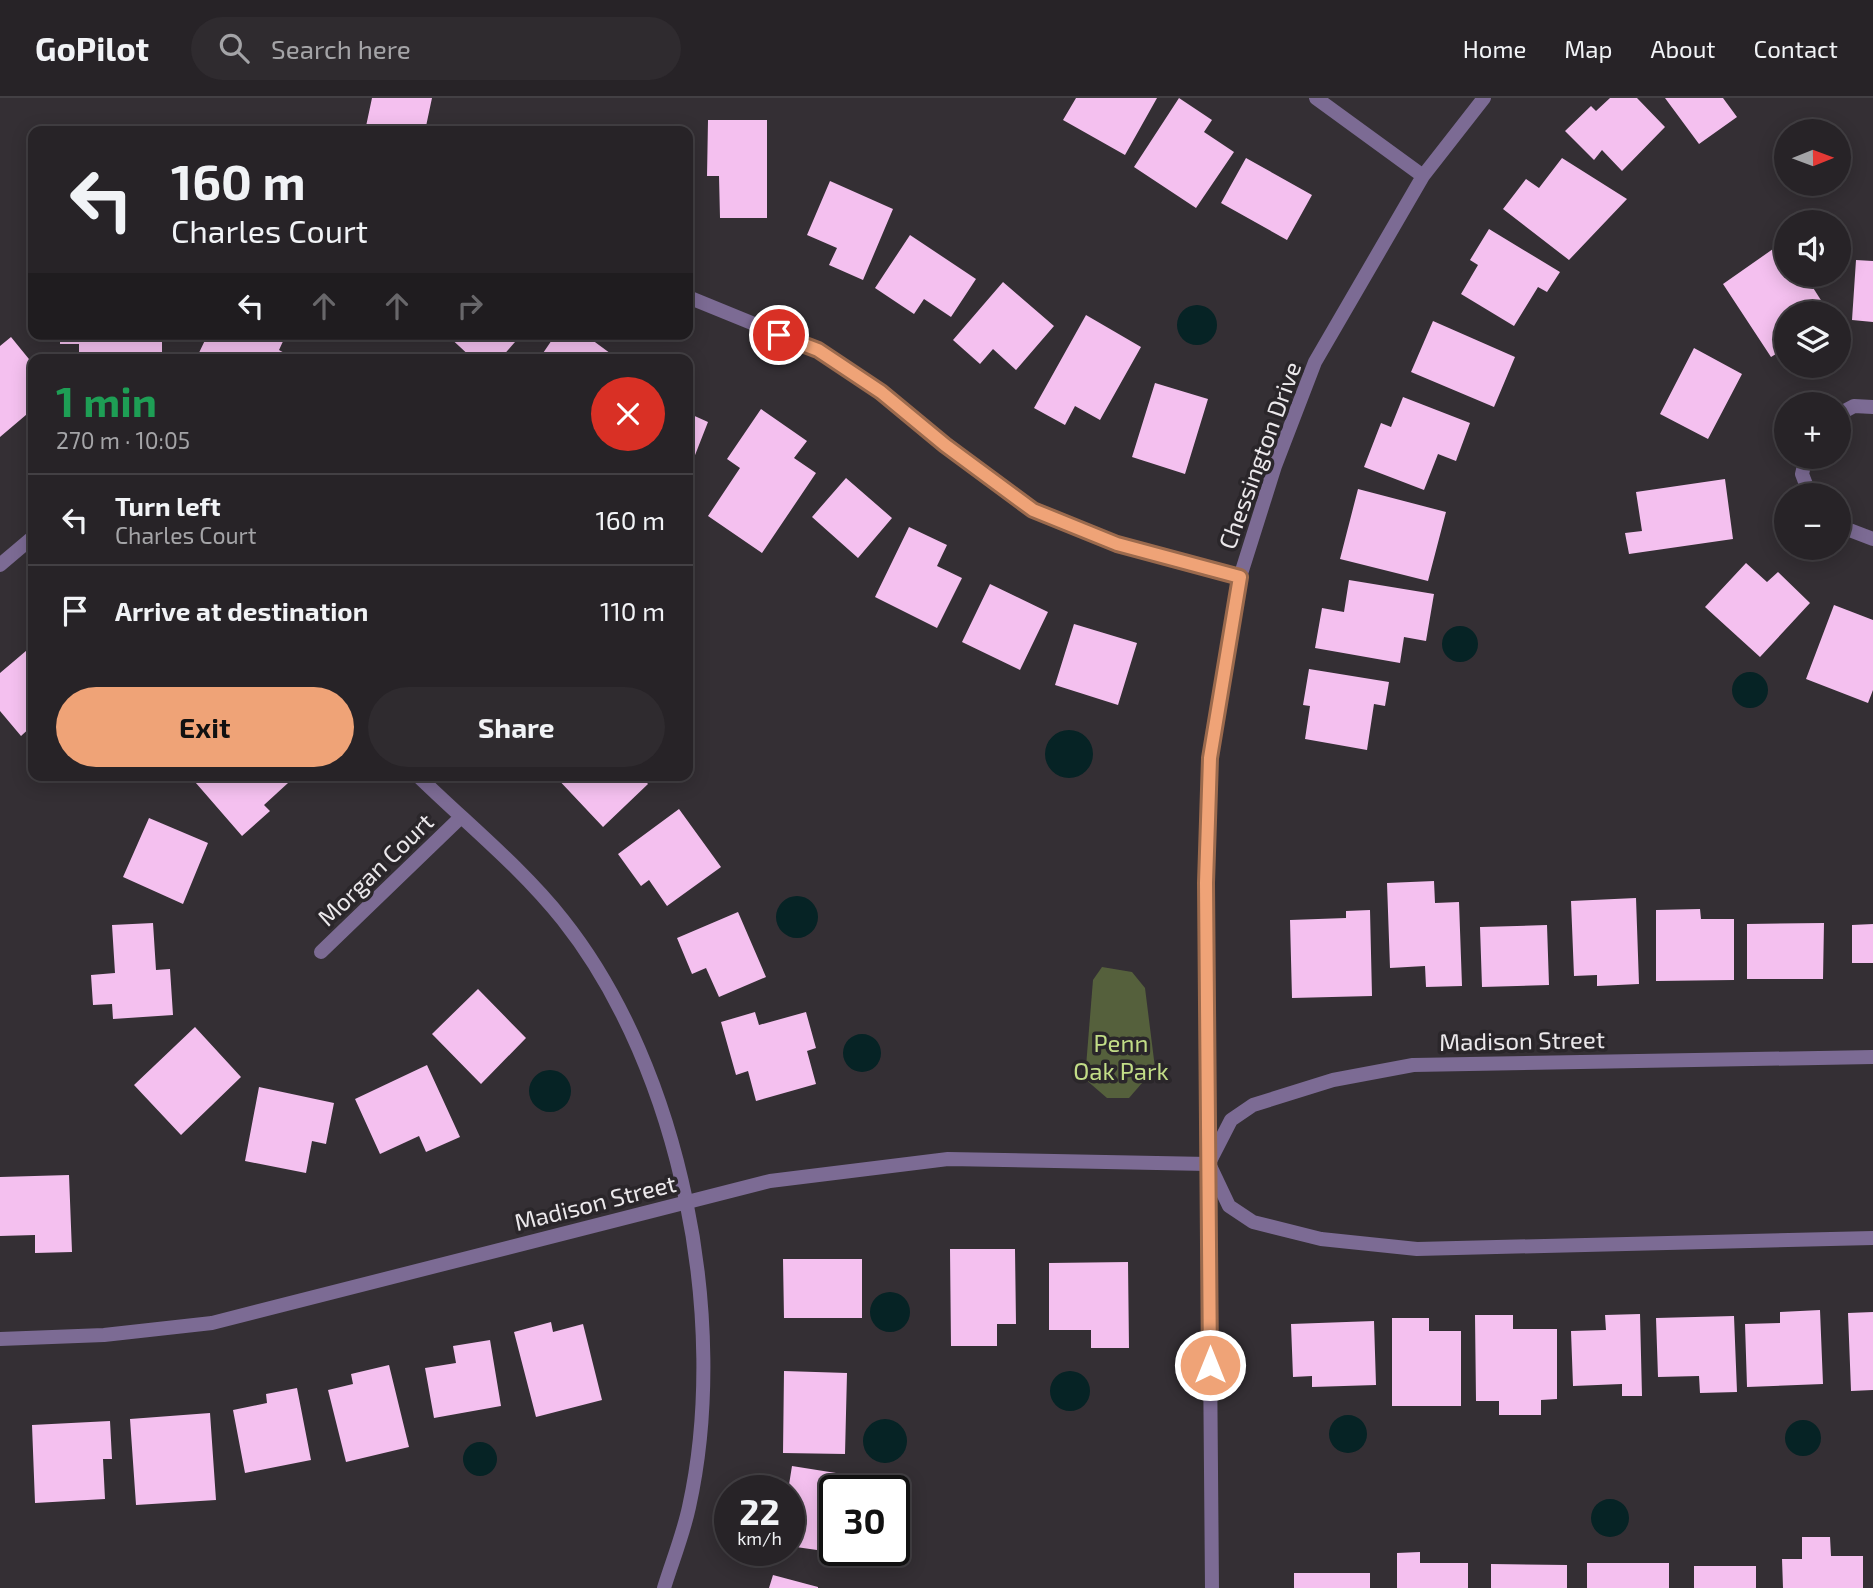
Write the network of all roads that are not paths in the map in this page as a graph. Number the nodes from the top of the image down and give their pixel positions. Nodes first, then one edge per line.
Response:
1 (1316, 98) edge
2 (1484, 98) edge
3 (1423, 176) junction
4 (693, 299) edge
5 (1873, 407) edge
6 (1851, 408) edge
7 (1851, 531) edge
8 (1873, 539) edge
9 (28, 541) edge
10 (0, 565) edge
11 (1240, 577) junction
12 (423, 781) edge
13 (460, 818) junction
14 (321, 952) dead end
15 (1873, 1057) edge
16 (1208, 1164) junction
17 (687, 1202) junction
18 (1873, 1238) edge
19 (0, 1339) edge
20 (664, 1588) edge
21 (1212, 1588) edge

1 - 3 street
2 - 3 street, Chessington Drive
3 - 11 street, Chessington Drive
4 - 11 street
5 - 6 street
7 - 8 street
9 - 10 street
11 - 16 street, Chessington Drive
12 - 13 street
13 - 14 street, Morgan Court
13 - 17 street
15 - 16 street, Madison Street
16 - 17 street, Madison Street
16 - 18 street
16 - 21 street, Chessington Drive
17 - 19 street, Madison Street
17 - 20 street

